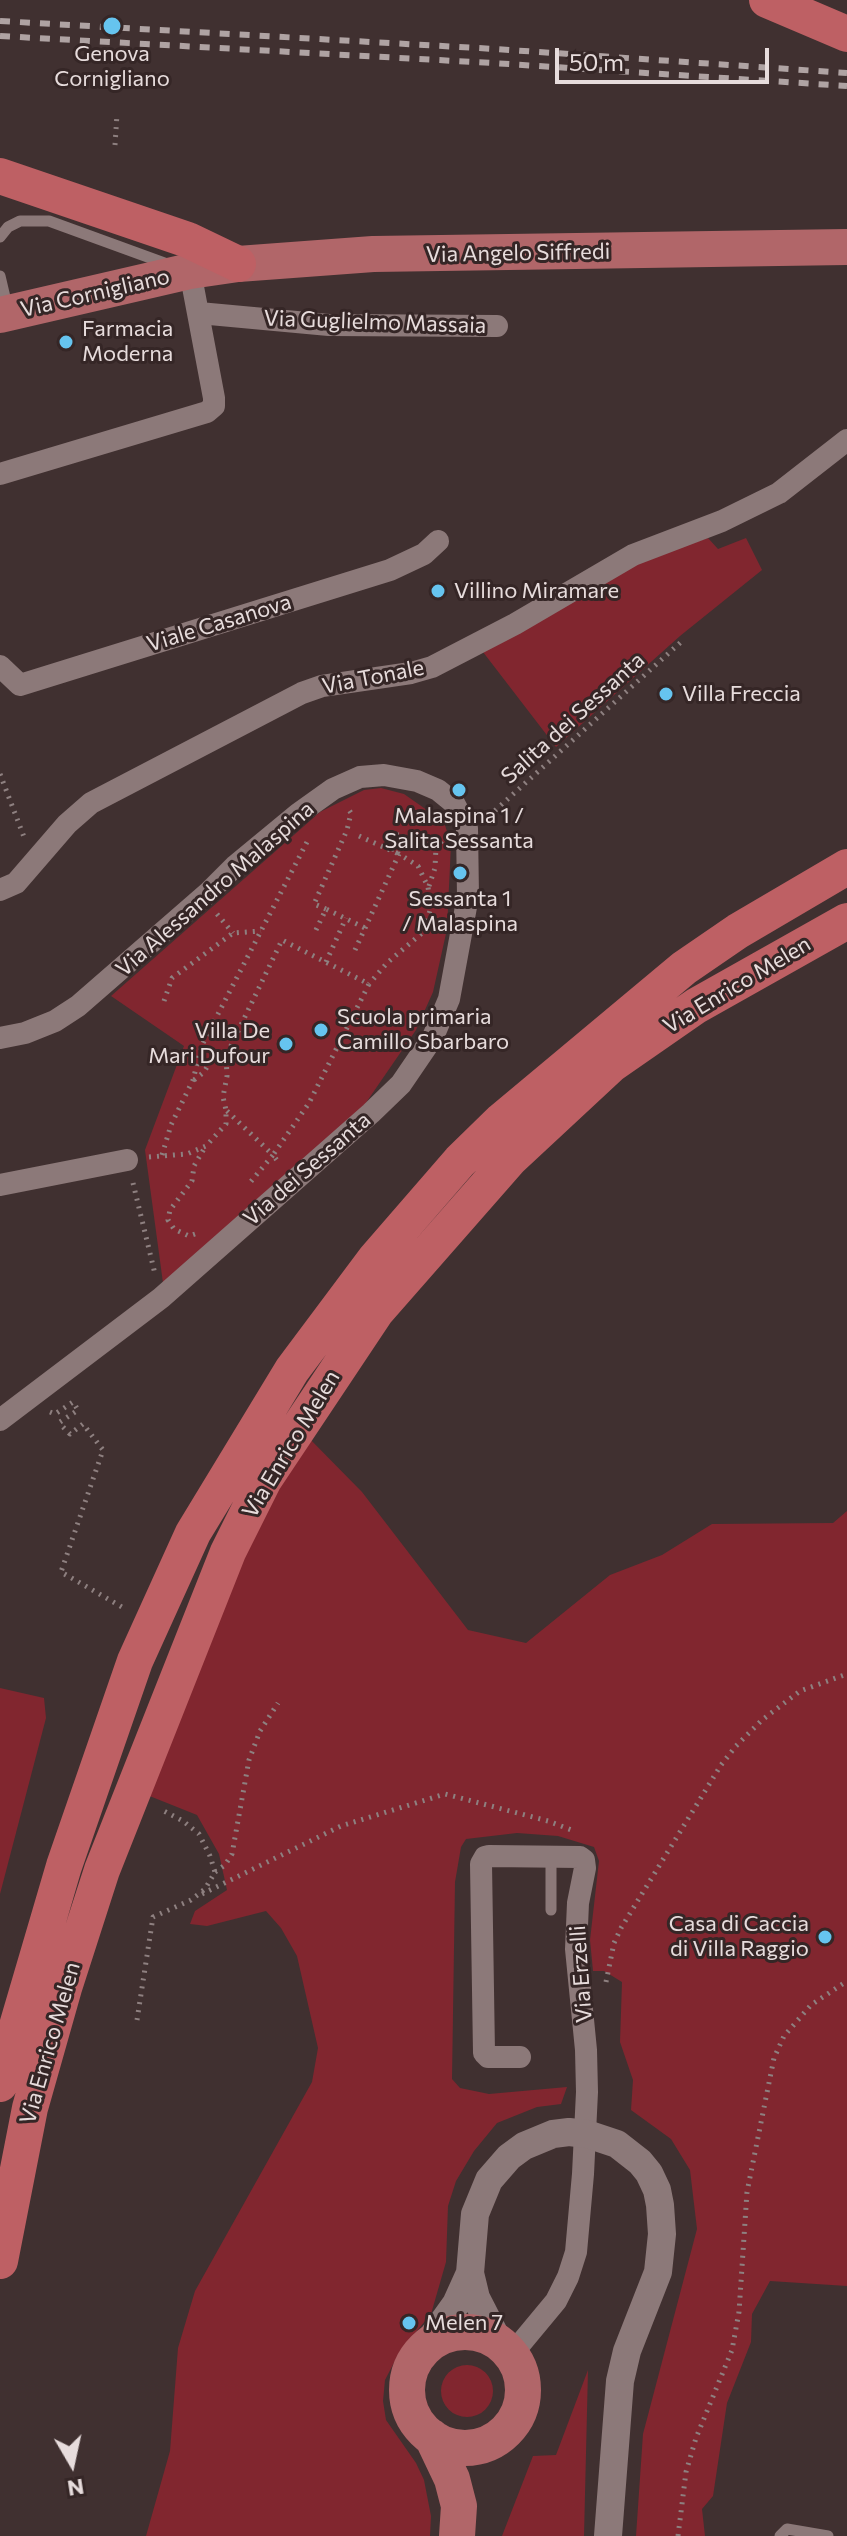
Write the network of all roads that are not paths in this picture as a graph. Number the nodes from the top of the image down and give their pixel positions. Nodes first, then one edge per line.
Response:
1 (767, 0) edge
2 (847, 34) edge
3 (0, 176) edge
4 (0, 237) edge
5 (847, 247) edge
6 (238, 264) junction
7 (190, 271) junction
8 (0, 276) edge
9 (199, 313) junction
10 (4, 314) edge
11 (497, 326) dead end
12 (847, 440) edge
13 (0, 474) edge
14 (438, 541) dead end
15 (0, 666) edge
16 (477, 823) joint
17 (847, 867) edge
18 (0, 890) edge
19 (847, 913) edge
20 (847, 921) edge
21 (0, 1038) edge
22 (551, 1081) junction
23 (127, 1160) road end
24 (0, 1185) edge
25 (0, 1420) edge
26 (551, 1856) junction
27 (551, 1910) dead end
28 (520, 2057) dead end
29 (0, 2084) edge
30 (0, 2261) edge
31 (470, 2273) junction
32 (426, 2346) junction
33 (505, 2348) junction
34 (432, 2437) junction
35 (487, 2443) junction
36 (458, 2521) edge
37 (608, 2536) edge
38 (780, 2536) edge
39 (828, 2536) edge

1 - 2 highway
3 - 6 highway
4 - 7 lane
5 - 6 main road, Via Angelo Siffredi
6 - 7 main road, Via Angelo Siffredi
7 - 9 street
7 - 10 main road, Via Cornigliano
8 - 10 lane
9 - 11 street, Via Guglielmo Massaia
9 - 13 street
12 - 18 street, Via Tonale
14 - 15 street, Viale Casanova
16 - 21 street, Via Alessandro Malaspina
16 - 25 street, Via dei Sessanta
17 - 22 highway
19 - 22 highway
20 - 30 highway, Via Enrico Melen
22 - 29 highway, Via Enrico Melen
23 - 24 street
26 - 27 lane
26 - 28 street, Via Erzelli
26 - 33 street, Via Erzelli
31 - 32 street
31 - 33 street
31 - 37 street
32 - 33 main road
32 - 34 main road
33 - 35 main road
34 - 35 main road
34 - 36 main road
35 - 36 main road
38 - 39 lane

